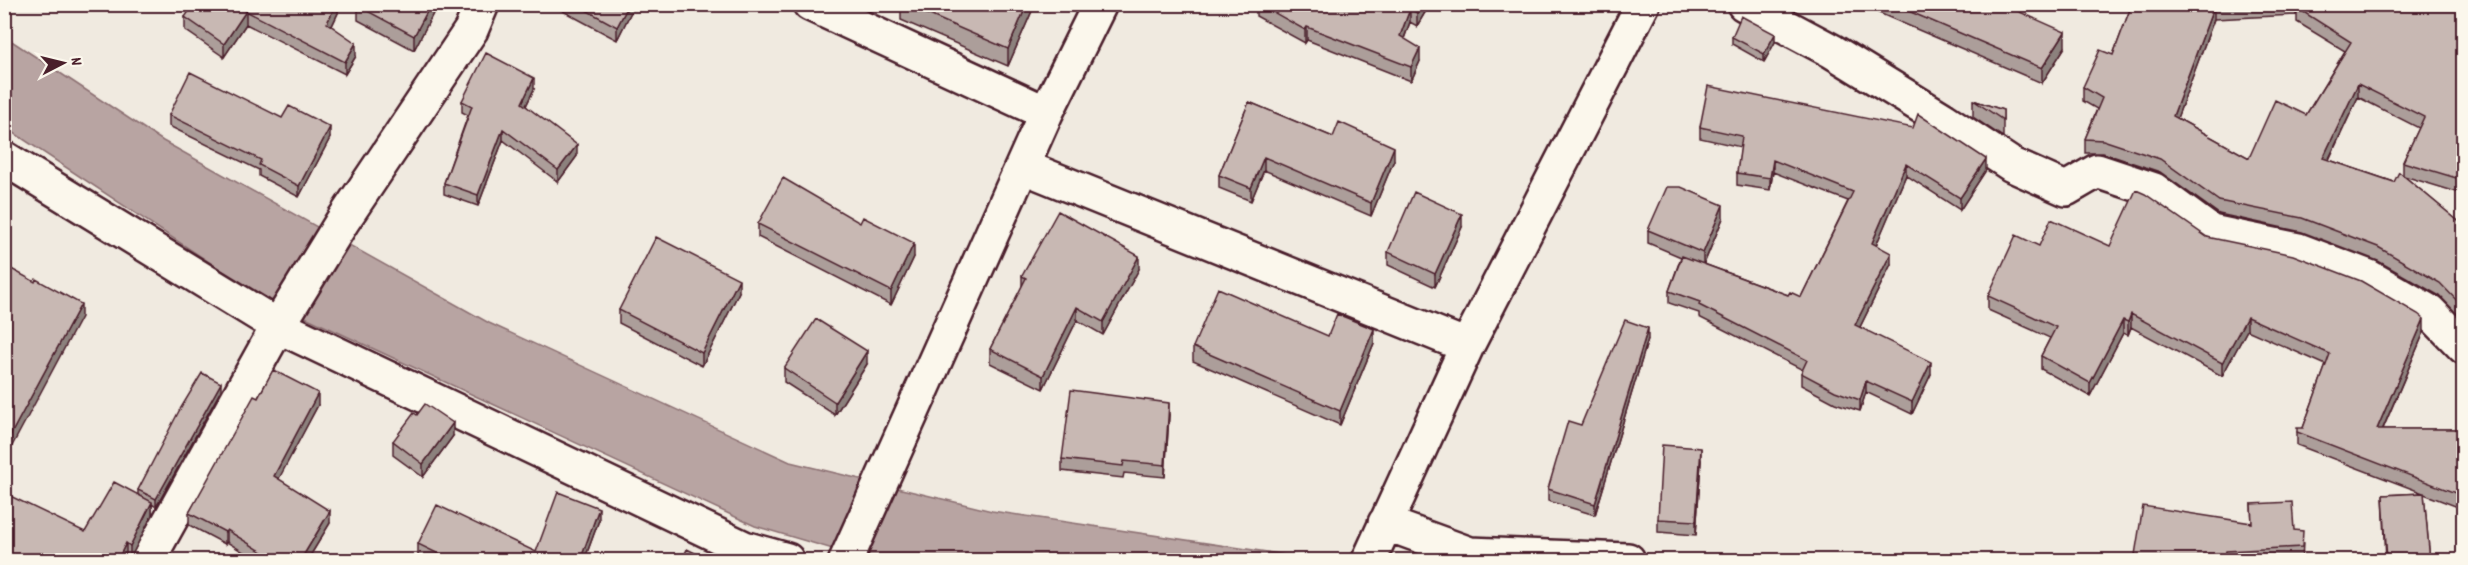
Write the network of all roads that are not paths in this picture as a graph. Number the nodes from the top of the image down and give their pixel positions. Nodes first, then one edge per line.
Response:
1 (482, 4) edge
2 (810, 4) edge
3 (1100, 4) edge
4 (1643, 4) edge
5 (1744, 4) edge
6 (1046, 113) junction
7 (4, 158) edge
8 (1024, 167) junction
9 (278, 326) junction
10 (1467, 346) junction
11 (2463, 347) edge
12 (1385, 523) junction
13 (148, 561) edge
14 (787, 561) edge
15 (846, 561) edge
16 (1369, 561) edge
17 (1628, 561) edge

1 - 9 street
2 - 6 street
3 - 6 street
4 - 10 street
5 - 11 street
6 - 8 street
7 - 9 street
8 - 10 street
8 - 15 street
9 - 13 street
9 - 14 street
10 - 12 street
12 - 16 street
12 - 17 street

